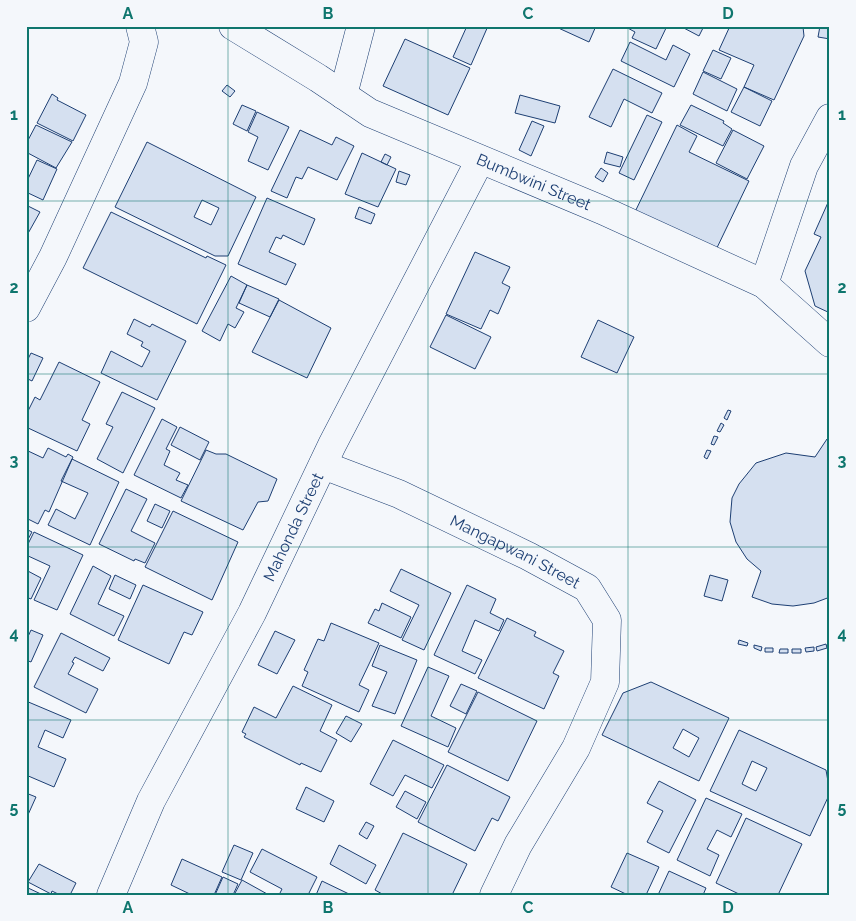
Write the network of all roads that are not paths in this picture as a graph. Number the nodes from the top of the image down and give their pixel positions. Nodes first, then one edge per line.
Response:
1 (140, 26) edge
2 (233, 26) edge
3 (361, 26) edge
4 (344, 95) junction
5 (830, 118) edge
6 (480, 160) junction
7 (764, 284) junction
8 (26, 308) edge
9 (830, 343) edge
10 (323, 465) junction
11 (111, 895) edge
12 (494, 895) edge

1 - 8 street
2 - 4 street, Bumbwini Street
3 - 4 street
4 - 6 street, Bumbwini Street
5 - 7 street
6 - 7 street, Bumbwini Street
6 - 10 street, Mahonda Street
7 - 9 street, Bumbwini Street
10 - 11 street, Mahonda Street
10 - 12 street, Mangapwani Street

